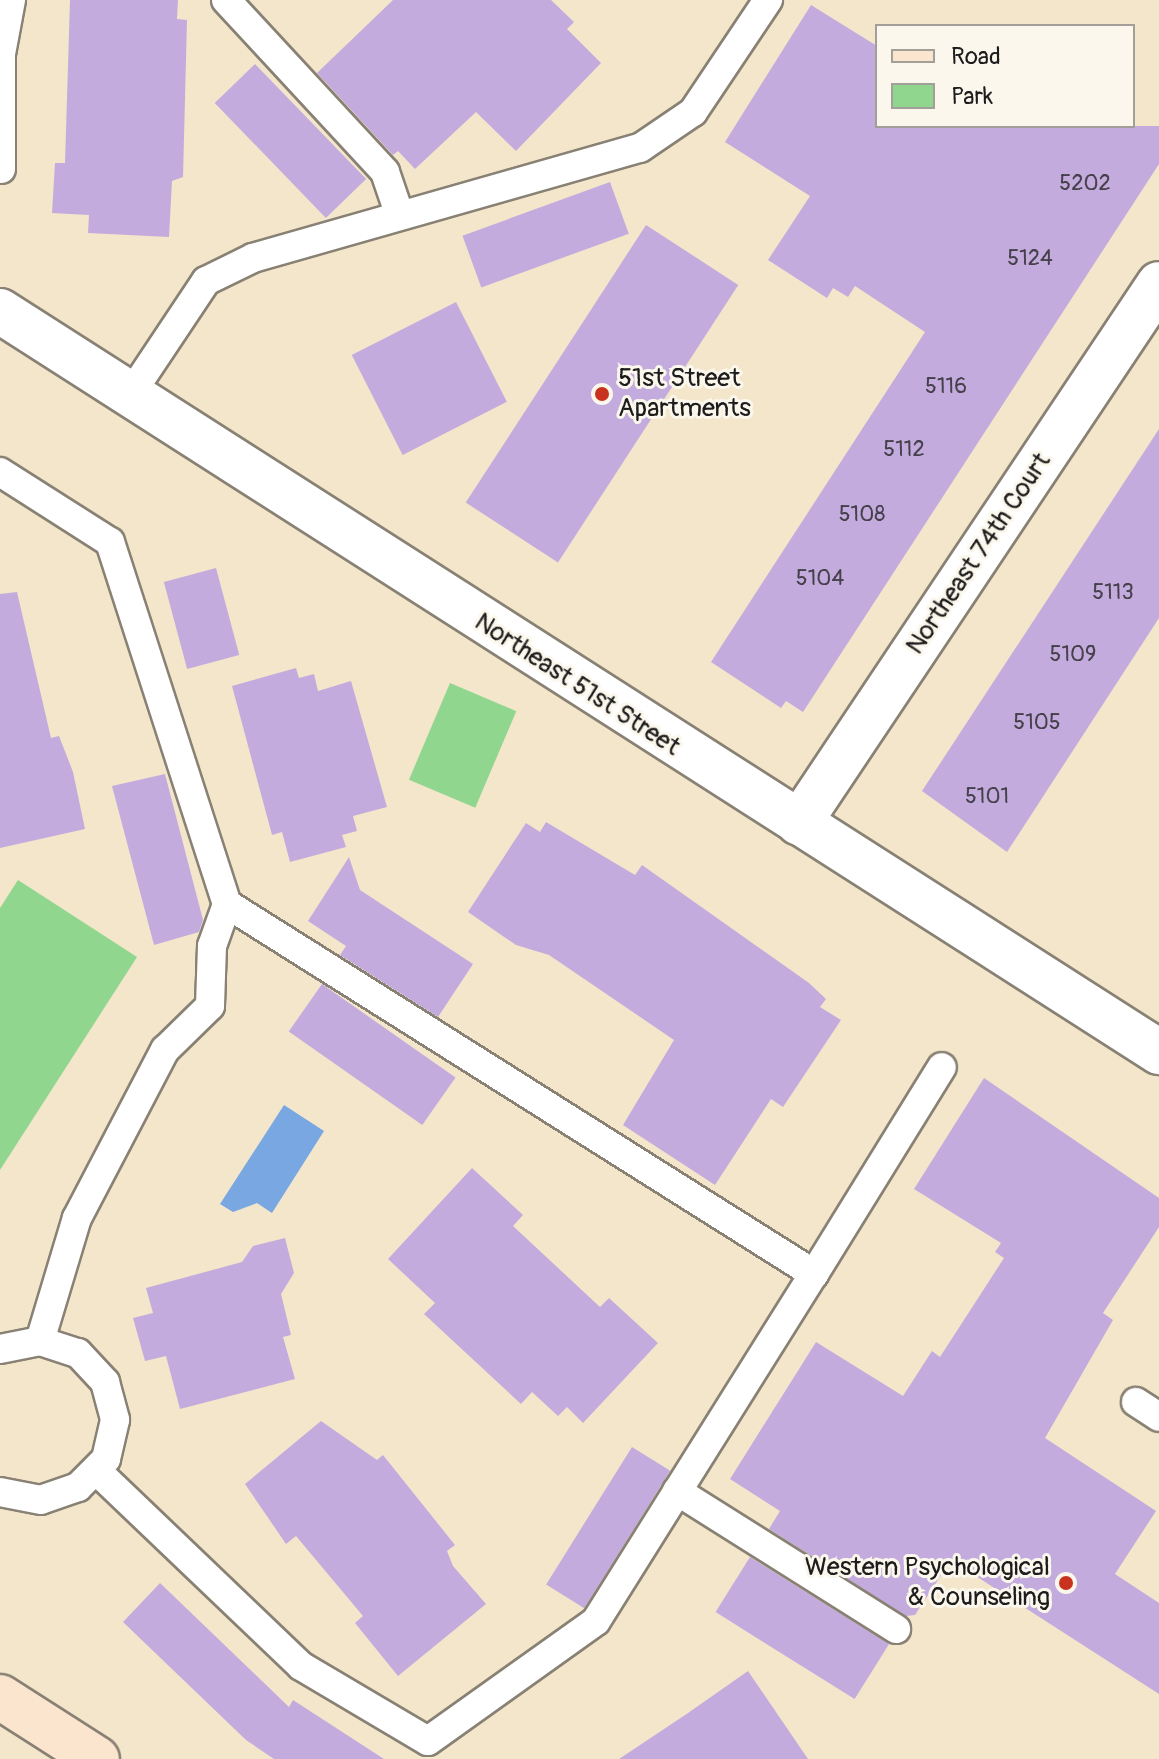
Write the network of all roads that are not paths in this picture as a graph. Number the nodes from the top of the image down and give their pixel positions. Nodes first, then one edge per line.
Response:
1 (11, 0) edge
2 (226, 0) edge
3 (768, 0) edge
4 (1, 169) edge
5 (400, 216) junction
6 (1159, 284) edge
7 (0, 311) edge
8 (130, 395) junction
9 (0, 472) edge
10 (799, 823) junction
11 (227, 904) junction
12 (1159, 1052) edge
13 (942, 1067) dead end
14 (814, 1274) junction
15 (40, 1341) junction
16 (0, 1349) edge
17 (97, 1471) junction
18 (677, 1491) junction
19 (0, 1492) edge
20 (896, 1629) dead end
21 (0, 1697) edge
22 (97, 1759) edge

1 - 4 lane
2 - 5 lane
3 - 5 lane
5 - 8 lane
6 - 10 street, Northeast 74th Court
7 - 8 street, Northeast 51st Street
8 - 10 street, Northeast 51st Street
9 - 11 lane
10 - 12 street, Northeast 51st Street
11 - 14 lane
11 - 15 lane
13 - 14 lane
14 - 18 lane
15 - 16 lane
15 - 17 lane
17 - 18 lane
17 - 19 lane
18 - 20 lane
21 - 22 main road

